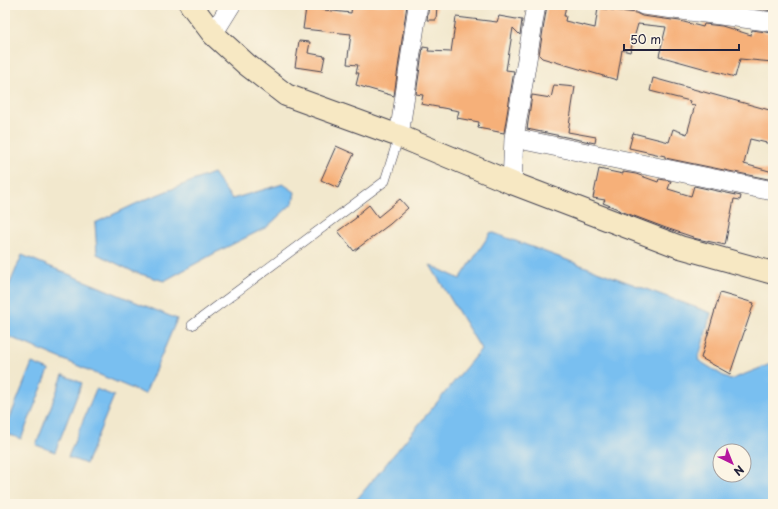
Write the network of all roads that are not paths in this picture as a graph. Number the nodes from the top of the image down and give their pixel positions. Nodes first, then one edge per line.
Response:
1 (191, 5) edge
2 (230, 5) edge
3 (418, 5) edge
4 (536, 5) edge
5 (643, 5) edge
6 (773, 22) edge
7 (213, 34) junction
8 (399, 136) junction
9 (514, 138) junction
10 (512, 183) junction
11 (773, 191) edge
12 (773, 273) edge
13 (192, 325) dead end

1 - 7 main road
2 - 7 street
3 - 8 street
4 - 9 street
5 - 6 street
7 - 8 main road
8 - 10 main road
8 - 13 lane
9 - 10 street
9 - 11 street
10 - 12 main road

